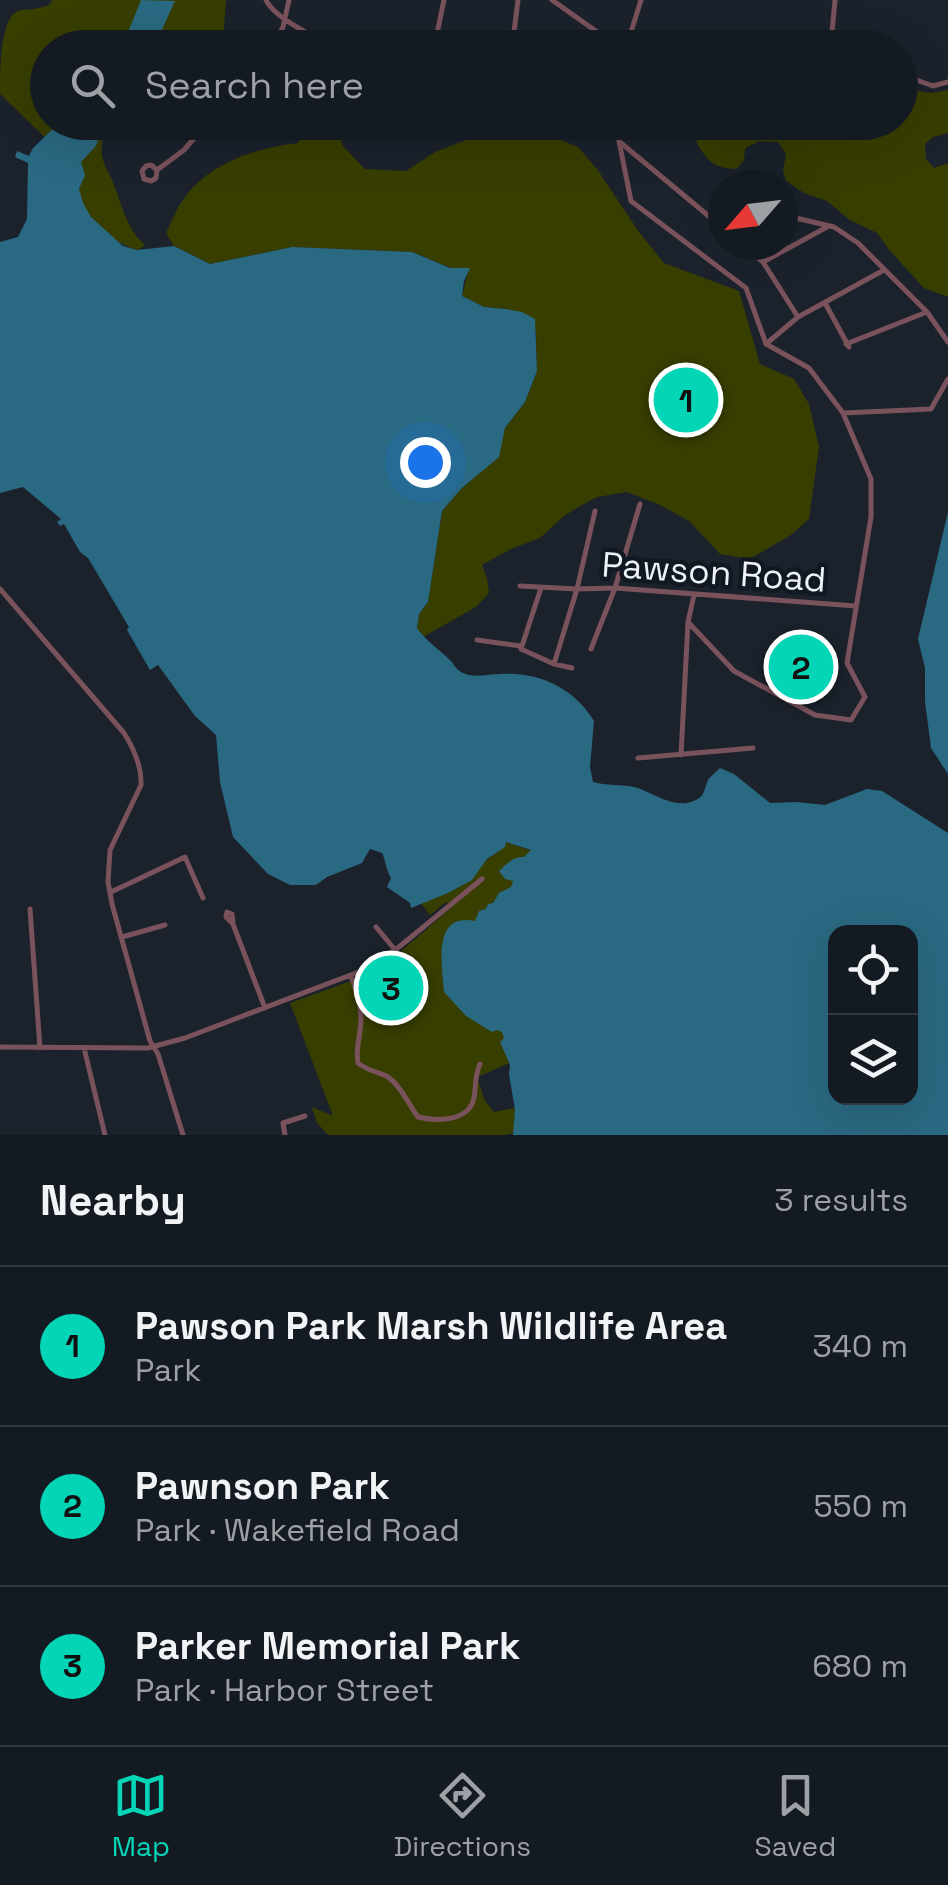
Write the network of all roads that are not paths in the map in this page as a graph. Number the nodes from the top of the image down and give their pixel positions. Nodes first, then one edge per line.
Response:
1 (266, 0) edge
2 (289, 0) edge
3 (444, 0) edge
4 (518, 0) edge
5 (552, 0) edge
6 (640, 0) edge
7 (835, 0) edge
8 (286, 18) junction
9 (280, 30) edge
10 (305, 30) edge
11 (438, 30) edge
12 (514, 30) edge
13 (594, 30) edge
14 (631, 30) edge
15 (832, 30) edge
16 (918, 81) edge
17 (948, 82) edge
18 (193, 140) edge
19 (618, 141) joint
20 (157, 170) dead end
21 (708, 216) edge
22 (798, 219) edge
23 (830, 226) junction
24 (762, 262) joint
25 (884, 270) junction
26 (825, 303) junction
27 (926, 312) junction
28 (798, 317) junction
29 (948, 342) edge
30 (766, 344) junction
31 (948, 379) edge
32 (843, 413) junction
33 (640, 504) dead end
34 (595, 512) dead end
35 (520, 586) dead end
36 (542, 588) junction
37 (615, 588) junction
38 (0, 589) edge
39 (576, 589) junction
40 (694, 595) junction
41 (856, 606) junction
42 (688, 622) junction
43 (477, 640) dead end
44 (521, 646) junction
45 (592, 649) dead end
46 (554, 664) junction
47 (572, 668) dead end
48 (753, 748) dead end
49 (681, 755) junction
50 (638, 758) dead end
51 (482, 879) dead end
52 (110, 892) junction
53 (202, 898) dead end
54 (30, 909) dead end
55 (232, 924) dead end
56 (165, 925) dead end
57 (376, 927) dead end
58 (122, 937) junction
59 (396, 950) junction
60 (350, 976) junction
61 (265, 1008) junction
62 (0, 1047) edge
63 (154, 1047) junction
64 (40, 1048) junction
65 (84, 1048) junction
66 (480, 1064) dead end
67 (305, 1116) dead end
68 (105, 1135) edge
69 (183, 1135) edge
70 (285, 1135) edge

1 - 8 street
2 - 8 street
3 - 11 street
4 - 12 street
5 - 13 street
6 - 14 street
7 - 15 street
8 - 9 street
8 - 10 street
16 - 17 street
18 - 20 street
19 - 21 street
19 - 30 street
22 - 23 street
23 - 24 street
23 - 25 street
24 - 28 street
25 - 26 street
25 - 27 street
26 - 27 street
26 - 28 street
27 - 29 street
28 - 30 street
30 - 32 street, Pawson Road
31 - 32 street
32 - 41 street, Pawson Road
33 - 37 street
34 - 39 street
35 - 36 street, Pawson Road
36 - 39 street, Pawson Road
36 - 44 street
37 - 39 street, Pawson Road
37 - 40 street, Pawson Road
37 - 45 street
38 - 52 street
39 - 46 street
40 - 41 street, Pawson Road
40 - 42 street
41 - 42 street
42 - 49 street
43 - 44 street
44 - 46 street
46 - 47 street
48 - 49 street
49 - 50 street
51 - 59 street
52 - 53 street
52 - 58 street
54 - 64 street
55 - 61 street
56 - 58 street
57 - 59 street
58 - 63 street
59 - 60 street
60 - 61 street
60 - 66 street
61 - 63 street
62 - 64 street
63 - 65 street
63 - 69 street
64 - 65 street
65 - 68 street
67 - 70 street

